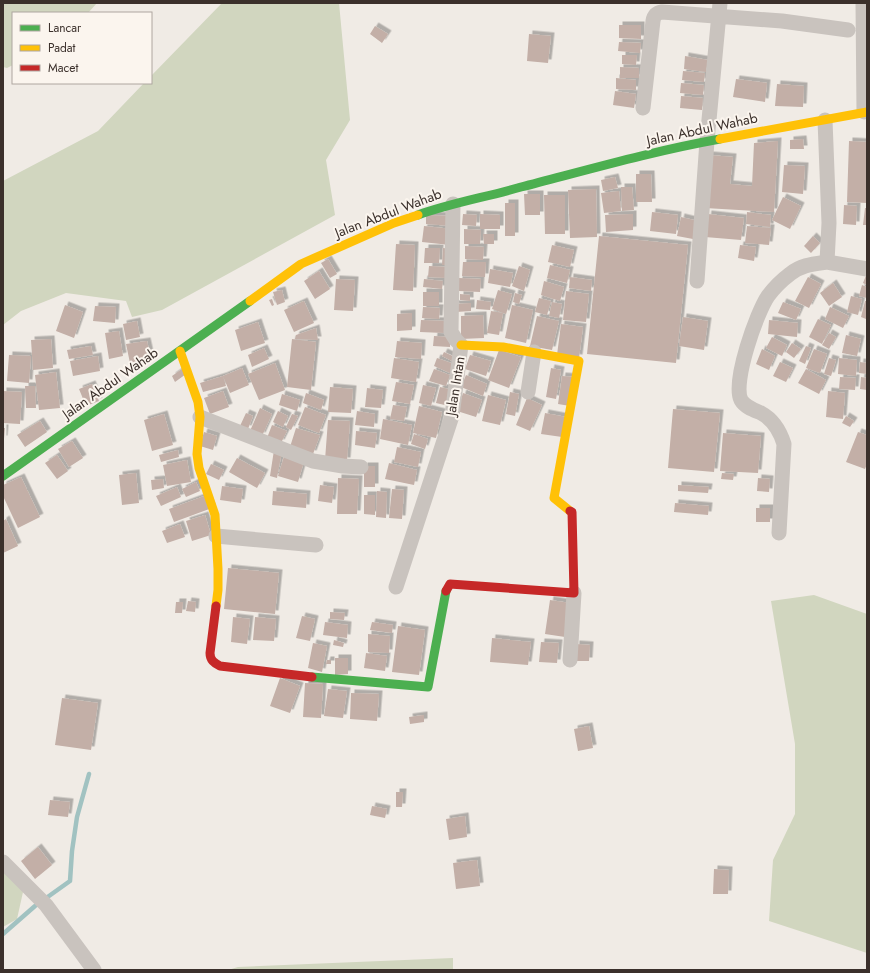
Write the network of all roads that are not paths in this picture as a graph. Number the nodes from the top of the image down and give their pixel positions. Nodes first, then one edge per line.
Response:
1 (862, 3) edge
2 (720, 10) edge
3 (848, 30) dead end
4 (643, 108) dead end
5 (865, 112) edge
6 (825, 120) junction
7 (707, 141) junction
8 (453, 204) junction
9 (827, 262) junction
10 (867, 268) edge
11 (697, 281) dead end
12 (461, 345) junction
13 (180, 351) junction
14 (534, 352) junction
15 (528, 392) dead end
16 (200, 417) junction
17 (360, 467) dead end
18 (3, 476) edge
19 (779, 533) dead end
20 (216, 536) junction
21 (316, 545) dead end
22 (396, 587) dead end
23 (574, 593) junction
24 (570, 660) dead end
25 (3, 862) edge
26 (94, 970) edge

1 - 5 street
2 - 3 street
2 - 4 street
2 - 7 street
5 - 6 street, Jalan Abdul Wahab
6 - 7 street, Jalan Abdul Wahab
6 - 9 street
7 - 8 street, Jalan Abdul Wahab
7 - 11 street
8 - 12 street, Jalan Intan
8 - 13 street, Jalan Abdul Wahab
9 - 10 street
9 - 19 street
12 - 14 street
12 - 22 street, Jalan Intan
13 - 16 street
13 - 18 street, Jalan Abdul Wahab
14 - 15 street
14 - 23 street
16 - 17 street
16 - 20 street
20 - 21 street
20 - 23 street
23 - 24 street
25 - 26 street

